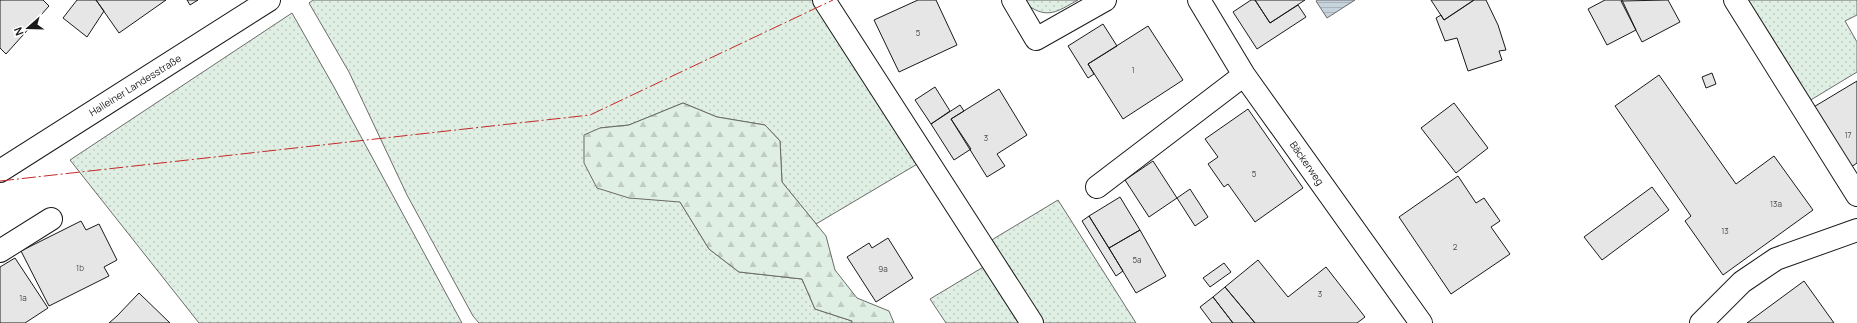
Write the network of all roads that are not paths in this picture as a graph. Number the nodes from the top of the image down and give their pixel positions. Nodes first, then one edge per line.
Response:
1 (269, 0) edge
2 (824, 0) edge
3 (1013, 0) edge
4 (1105, 0) edge
5 (1199, 0) edge
6 (1735, 0) edge
7 (1244, 75) junction
8 (2, 166) edge
9 (1097, 187) dead end
10 (1857, 195) edge
11 (50, 219) dead end
12 (1857, 230) edge
13 (0, 251) edge
14 (1032, 323) edge
15 (1420, 323) edge
16 (1701, 323) edge

1 - 8 street, Halleiner Landesstraße
2 - 14 street
3 - 4 street
5 - 7 street, Bäckerweg
6 - 10 street
7 - 9 street
7 - 15 street, Bäckerweg
11 - 13 street
12 - 16 street

